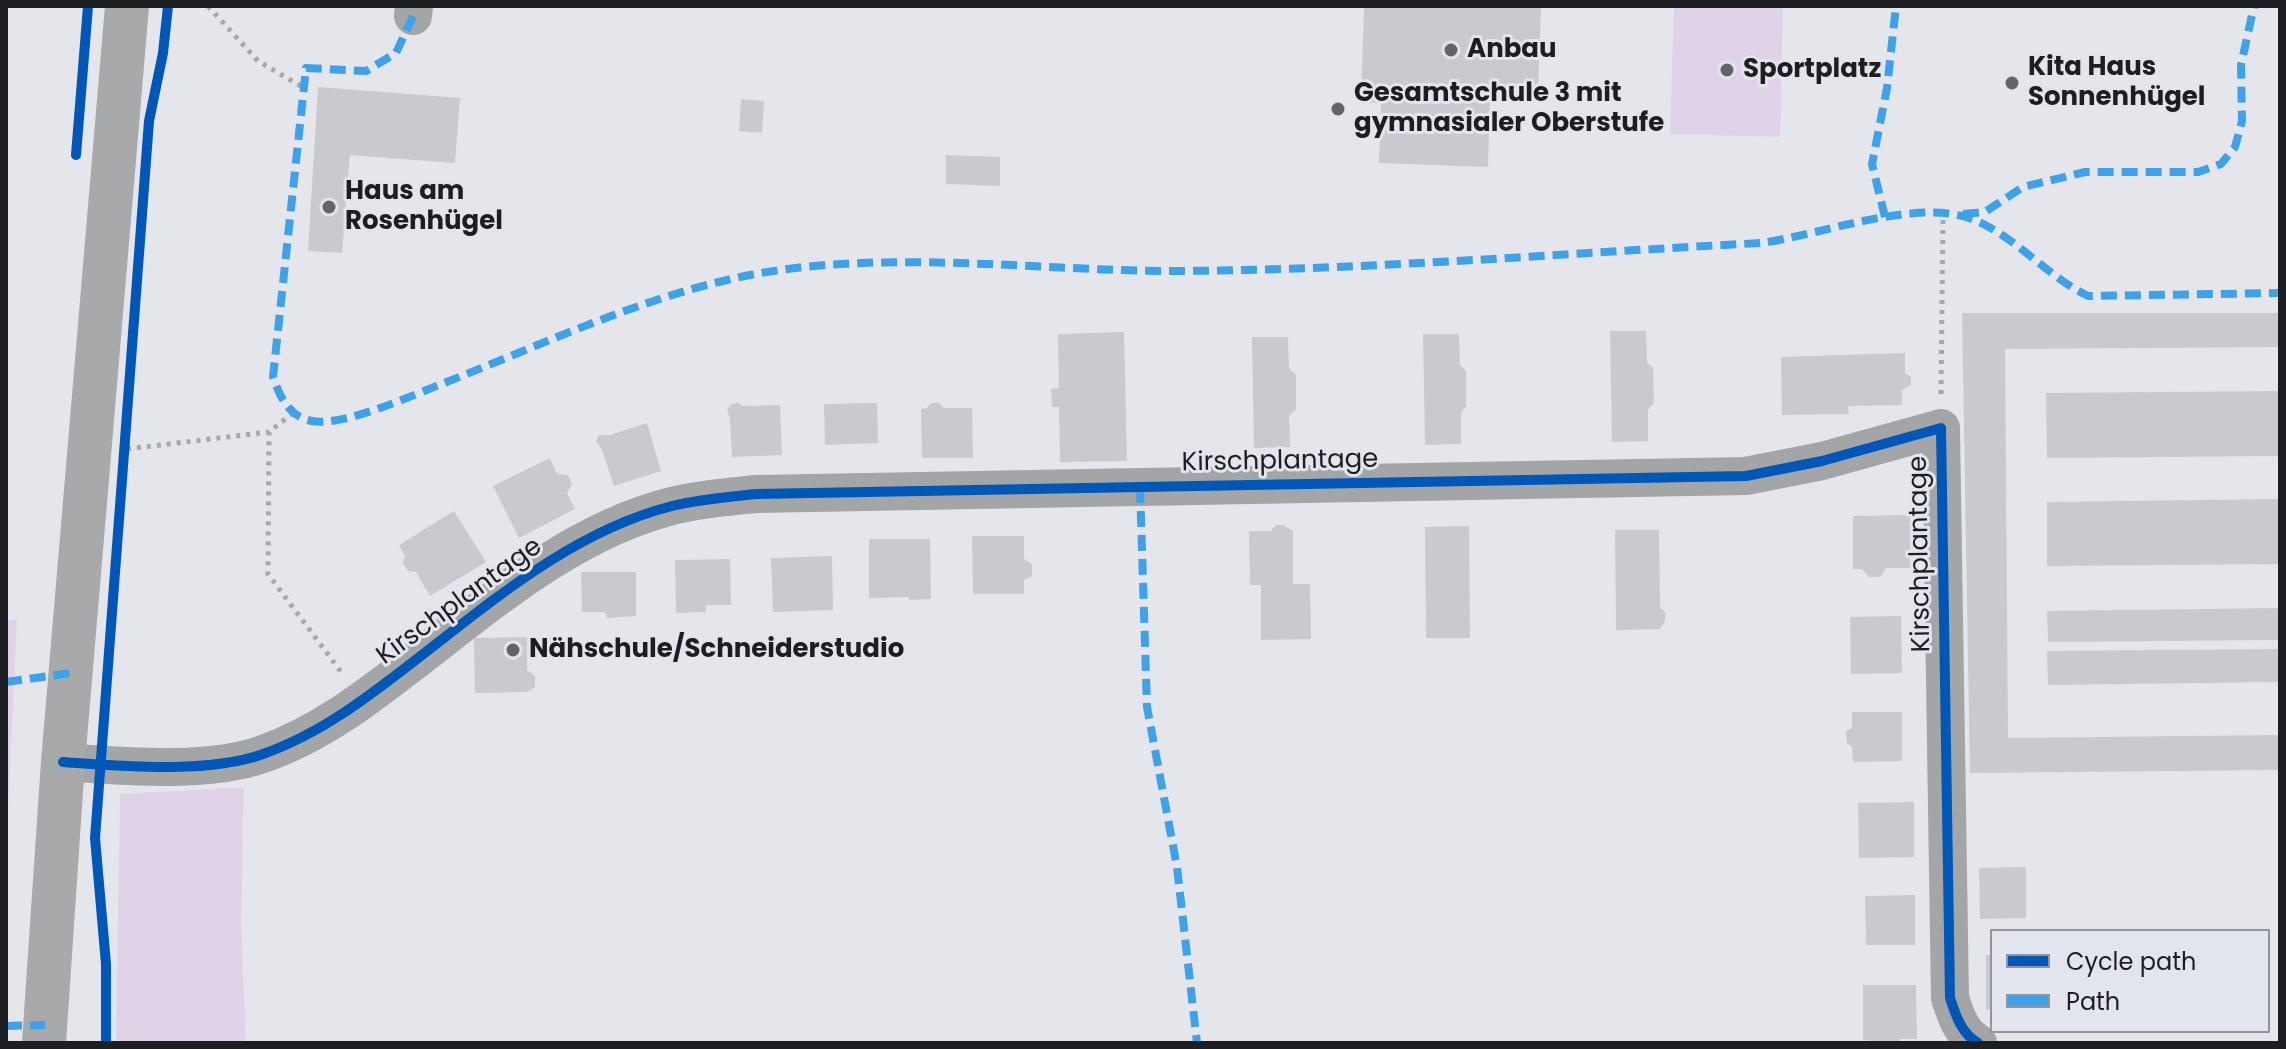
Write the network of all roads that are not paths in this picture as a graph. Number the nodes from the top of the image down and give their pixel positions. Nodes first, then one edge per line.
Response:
1 (127, 6) edge
2 (63, 762) junction
3 (44, 1043) edge
4 (1978, 1043) edge

1 - 2 main road
2 - 3 main road
2 - 4 street, Kirschplantage

